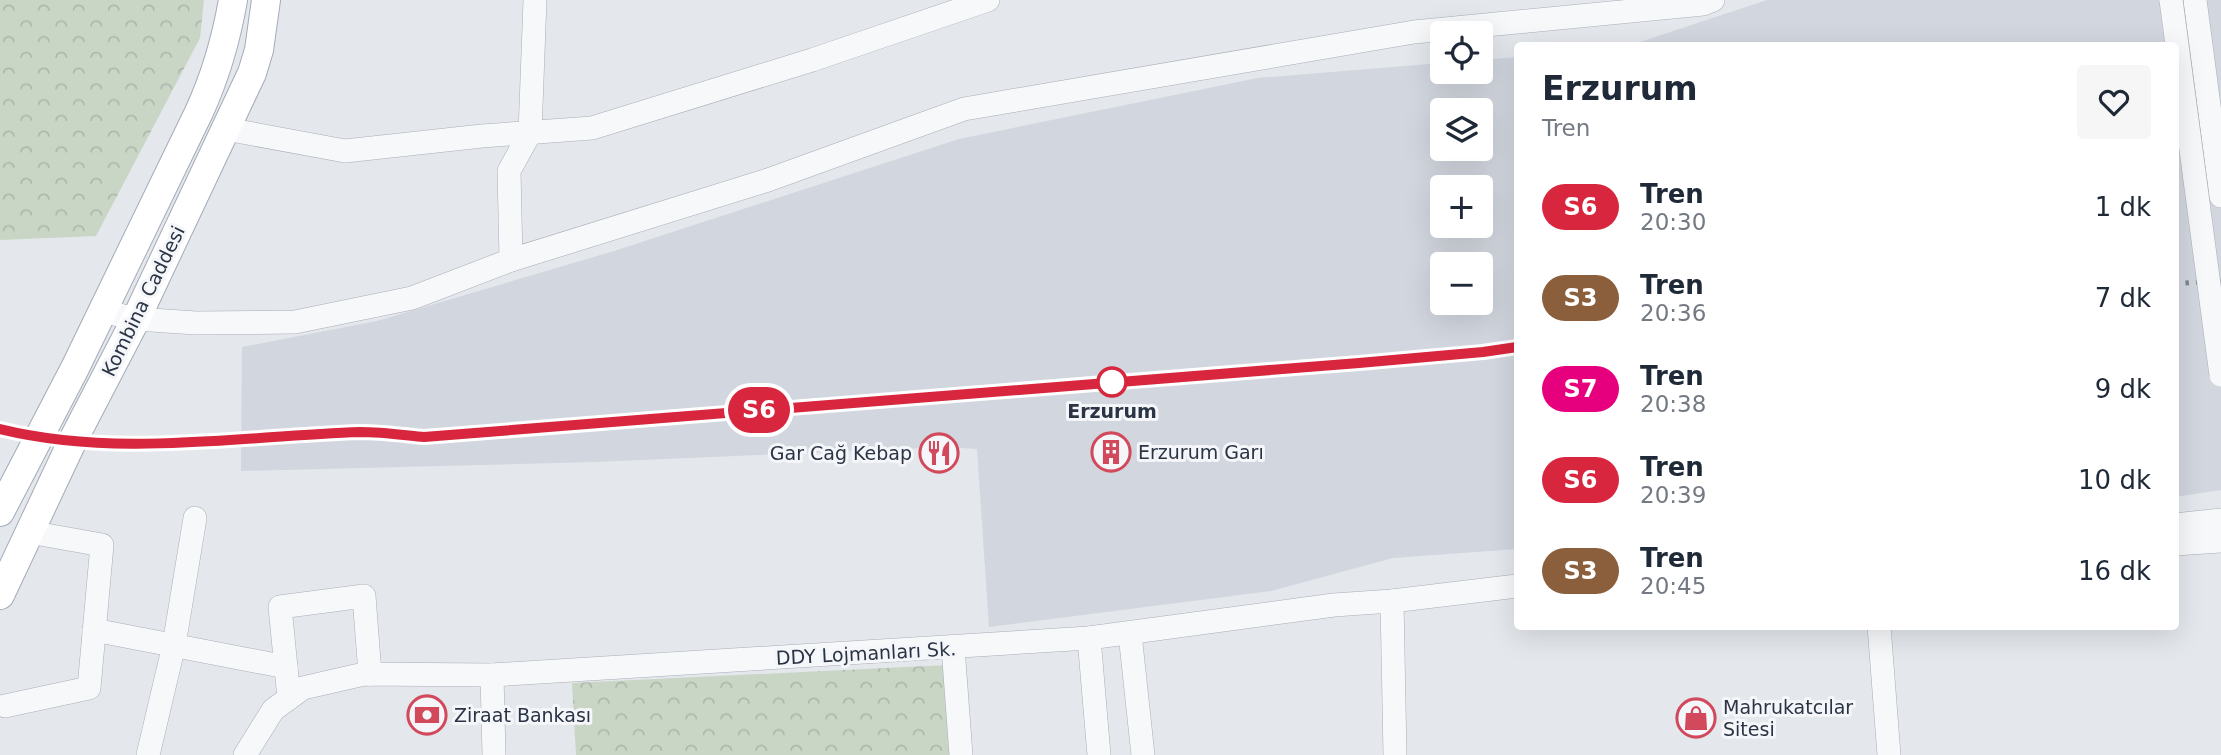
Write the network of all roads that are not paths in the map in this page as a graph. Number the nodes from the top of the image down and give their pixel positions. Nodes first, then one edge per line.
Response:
1 (233, 0) edge
2 (266, 0) edge
3 (535, 0) edge
4 (988, 0) edge
5 (1713, 0) edge
6 (2171, 0) edge
7 (2195, 0) edge
8 (2177, 42) edge
9 (2179, 60) edge
10 (226, 130) junction
11 (530, 132) junction
12 (2221, 196) edge
13 (511, 260) junction
14 (102, 311) junction
15 (136, 319) junction
16 (2221, 374) edge
17 (0, 512) edge
18 (195, 518) dead end
19 (2221, 520) edge
20 (2179, 525) edge
21 (29, 532) junction
22 (2221, 541) edge
23 (2179, 544) edge
24 (1514, 586) edge
25 (0, 595) edge
26 (1392, 601) junction
27 (94, 630) junction
28 (1879, 630) edge
29 (1130, 634) junction
30 (1089, 638) junction
31 (174, 645) junction
32 (953, 648) junction
33 (286, 667) junction
34 (370, 674) junction
35 (492, 675) junction
36 (289, 698) junction
37 (5, 706) dead end
38 (148, 755) edge
39 (245, 755) edge
40 (494, 755) edge
41 (961, 755) edge
42 (1099, 755) edge
43 (1143, 755) edge
44 (1395, 755) edge
45 (1889, 755) edge

1 - 14 main road, Kombina Caddesi
2 - 10 main road, Kombina Caddesi
3 - 11 street
4 - 11 street
5 - 13 street
6 - 8 street, bridge
7 - 12 street
9 - 16 street, bridge
10 - 11 street
10 - 15 main road, Kombina Caddesi
11 - 13 street
13 - 15 street
14 - 15 street
14 - 17 main road, Kombina Caddesi
15 - 21 main road, Kombina Caddesi
18 - 31 street
19 - 20 street
21 - 25 main road, Kombina Caddesi
21 - 27 street
22 - 23 street
24 - 26 street, DDY Lojmanları Sk.
26 - 29 street, DDY Lojmanları Sk.
26 - 44 street
27 - 31 street
27 - 37 street
28 - 45 street
29 - 30 street, DDY Lojmanları Sk.
29 - 43 street
30 - 32 street, DDY Lojmanları Sk.
30 - 42 street
31 - 33 street
31 - 38 street
32 - 35 street, DDY Lojmanları Sk.
32 - 41 street
33 - 34 street
33 - 36 street
34 - 35 street, DDY Lojmanları Sk.
34 - 36 street, DDY Lojmanları Sk.
35 - 40 street
36 - 39 street, DDY Lojmanları Sk.

